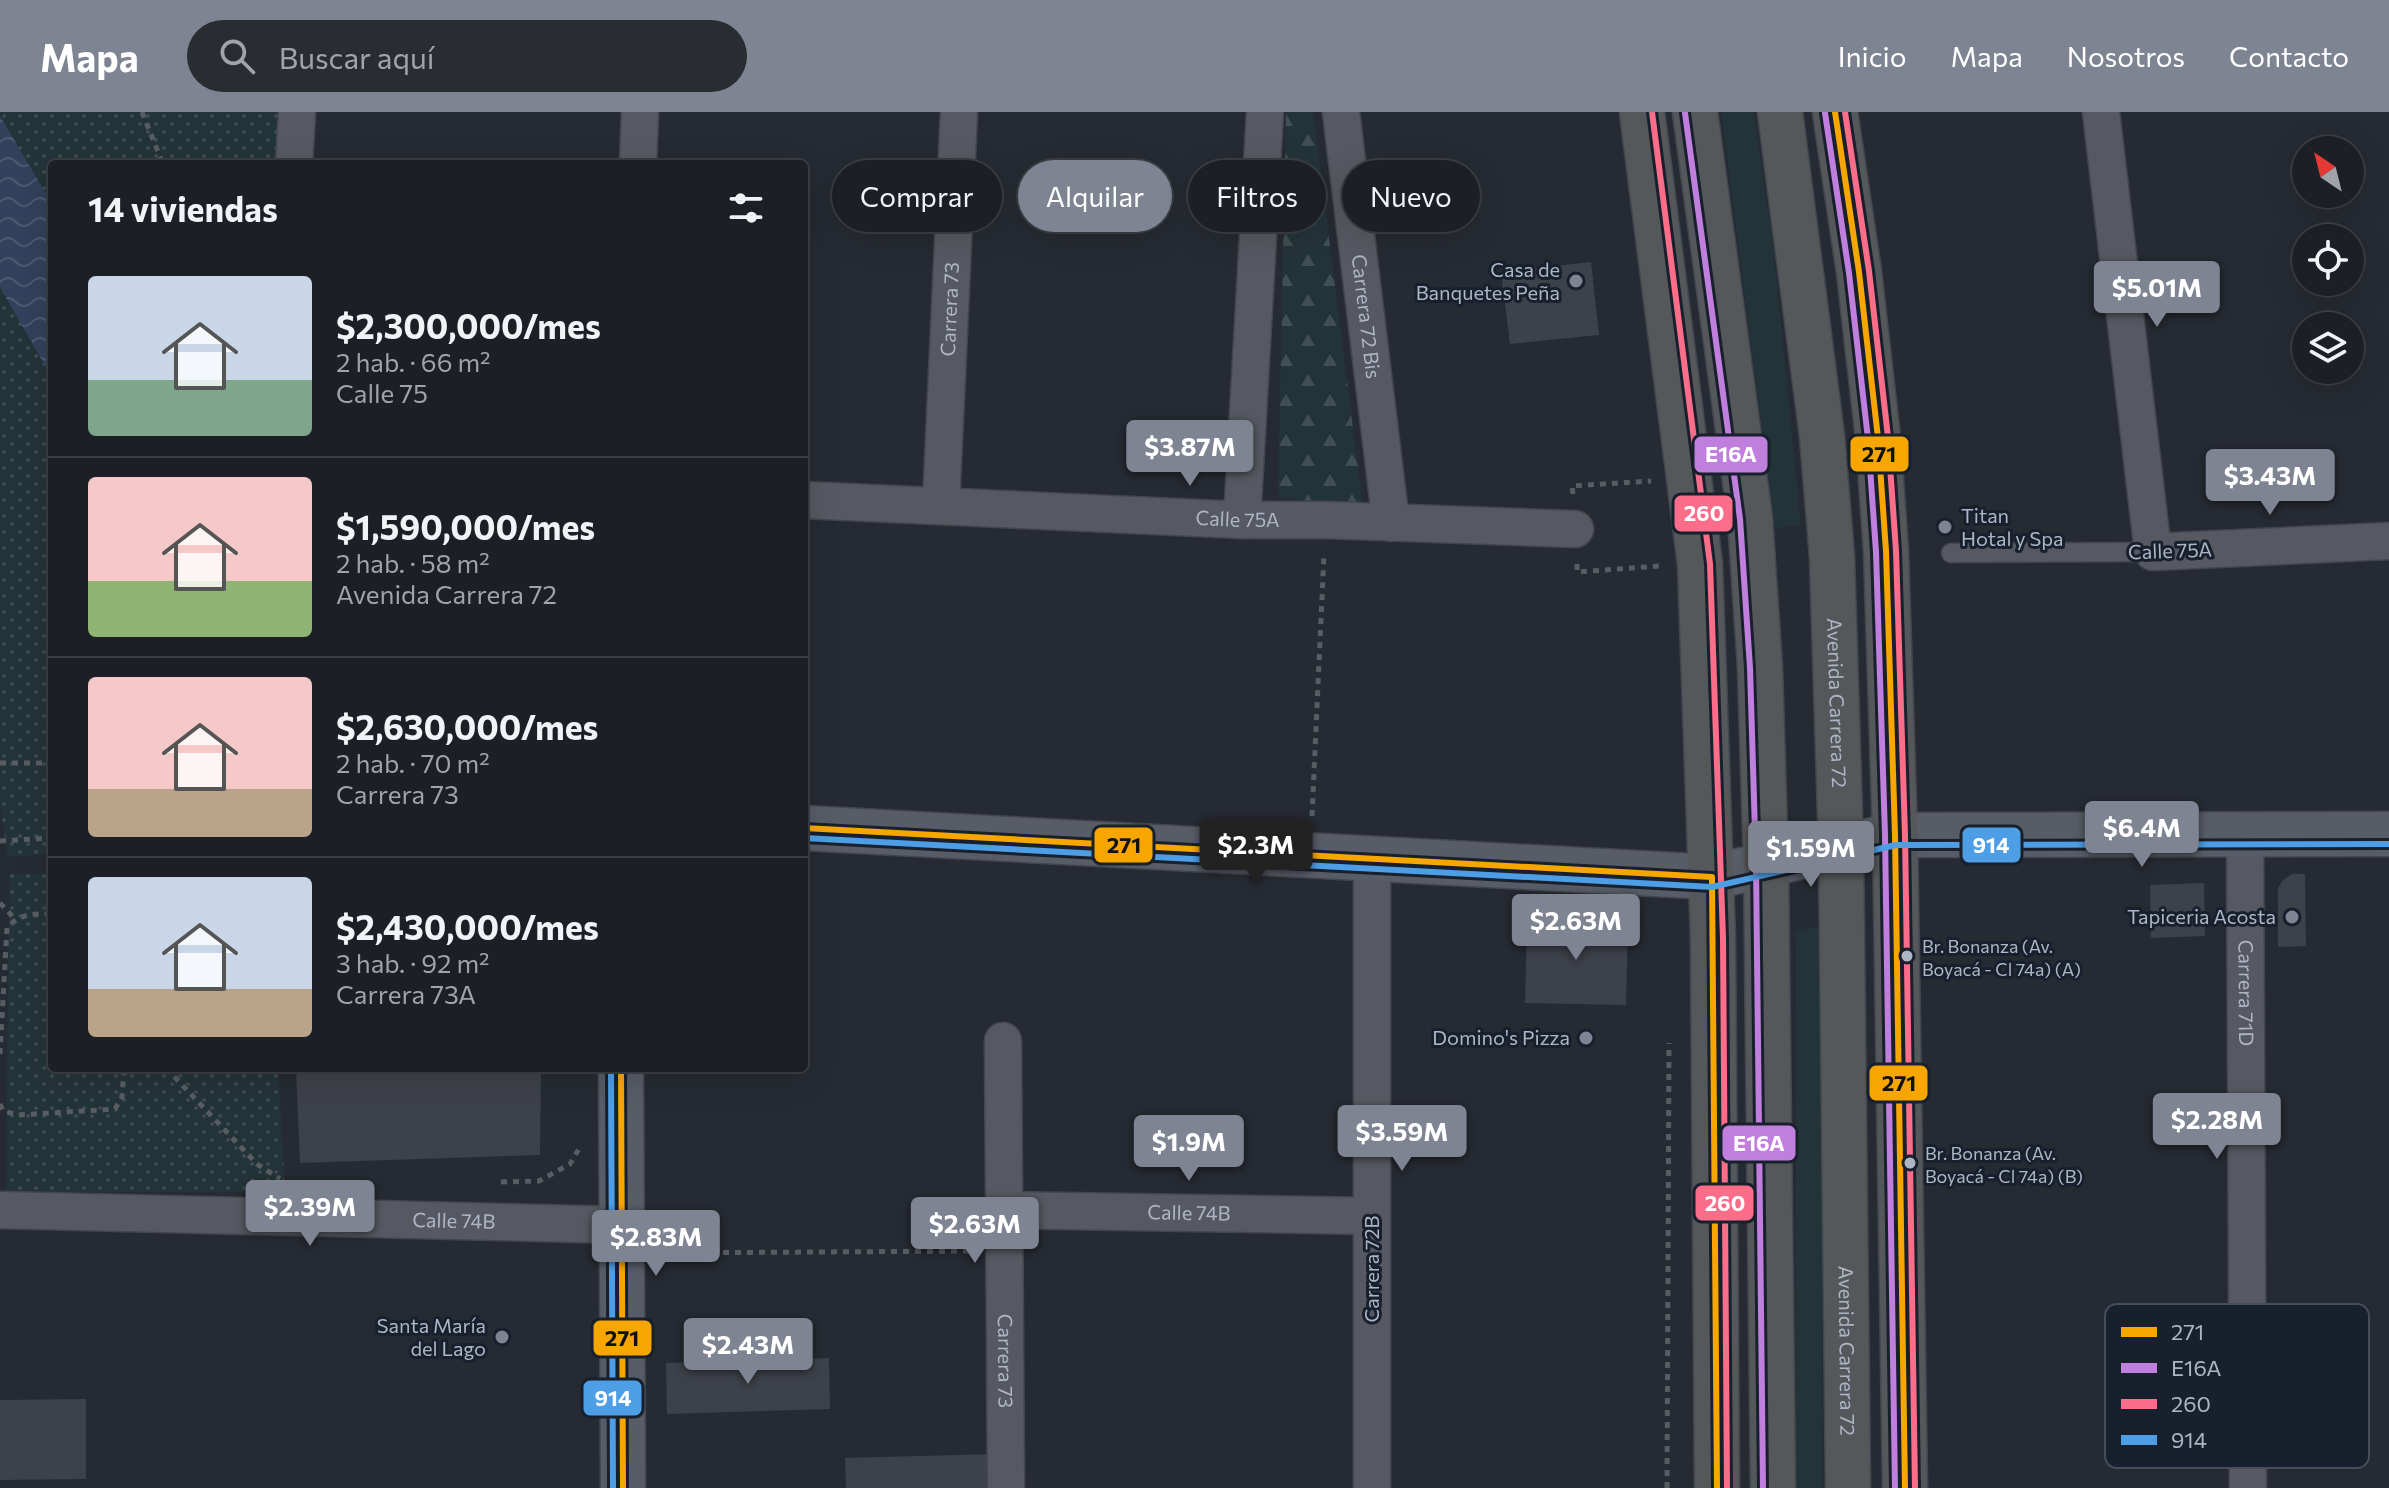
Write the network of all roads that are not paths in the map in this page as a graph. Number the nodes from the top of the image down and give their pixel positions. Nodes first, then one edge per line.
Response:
1 (297, 112) edge
2 (640, 112) edge
3 (959, 112) edge
4 (1265, 112) edge
5 (1341, 112) edge
6 (1642, 112) edge
7 (1695, 112) edge
8 (1780, 112) edge
9 (1824, 112) edge
10 (1835, 112) edge
11 (2101, 112) edge
12 (294, 160) edge
13 (638, 160) edge
14 (1796, 232) junction
15 (808, 500) edge
16 (941, 505) junction
17 (1242, 520) junction
18 (1391, 523) junction
19 (1575, 529) road end
20 (2389, 541) edge
21 (2153, 552) junction
22 (1951, 553) dead end
23 (808, 828) edge
24 (2389, 834) edge
25 (1895, 835) junction
26 (2245, 835) junction
27 (1841, 847) junction
28 (1372, 858) junction
29 (1766, 865) junction
30 (1712, 877) junction
31 (1003, 1041) dead end
32 (621, 1072) edge
33 (0, 1210) edge
34 (1005, 1210) junction
35 (1372, 1216) junction
36 (622, 1239) junction
37 (2247, 1304) edge
38 (1847, 1421) junction
39 (2248, 1468) edge
40 (623, 1488) edge
41 (1006, 1488) edge
42 (1372, 1488) edge
43 (1717, 1488) edge
44 (1773, 1488) edge
45 (1848, 1488) edge
46 (1868, 1488) edge
47 (1905, 1488) edge
48 (2248, 1488) edge

1 - 12 street
2 - 13 street
3 - 16 street, Carrera 73
4 - 17 street
5 - 18 street, Carrera 72 Bis
6 - 30 highway
7 - 29 highway
8 - 14 highway, Avenida Carrera 72
9 - 14 highway
10 - 25 highway
11 - 21 street
14 - 27 highway, Avenida Carrera 72
15 - 16 street, Calle 75A
16 - 17 street, Calle 75A
17 - 18 street, Calle 75A
18 - 19 street, Calle 75A
20 - 21 street, Calle 75A
21 - 22 lane, Calle 75A
23 - 28 street
24 - 26 street
25 - 26 street
25 - 27 street
25 - 47 highway
26 - 37 street, Carrera 71D
27 - 29 street
27 - 38 highway, Avenida Carrera 72
28 - 30 street
28 - 35 street, Carrera 72B
29 - 30 street
29 - 44 highway
30 - 43 highway
31 - 34 street, Carrera 73
32 - 36 street
33 - 36 street, Calle 74B
34 - 35 street, Calle 74B
34 - 41 street, Carrera 73
35 - 42 street, Carrera 72B
36 - 40 street
38 - 45 highway, Avenida Carrera 72
38 - 46 highway
39 - 48 street, Carrera 71D

